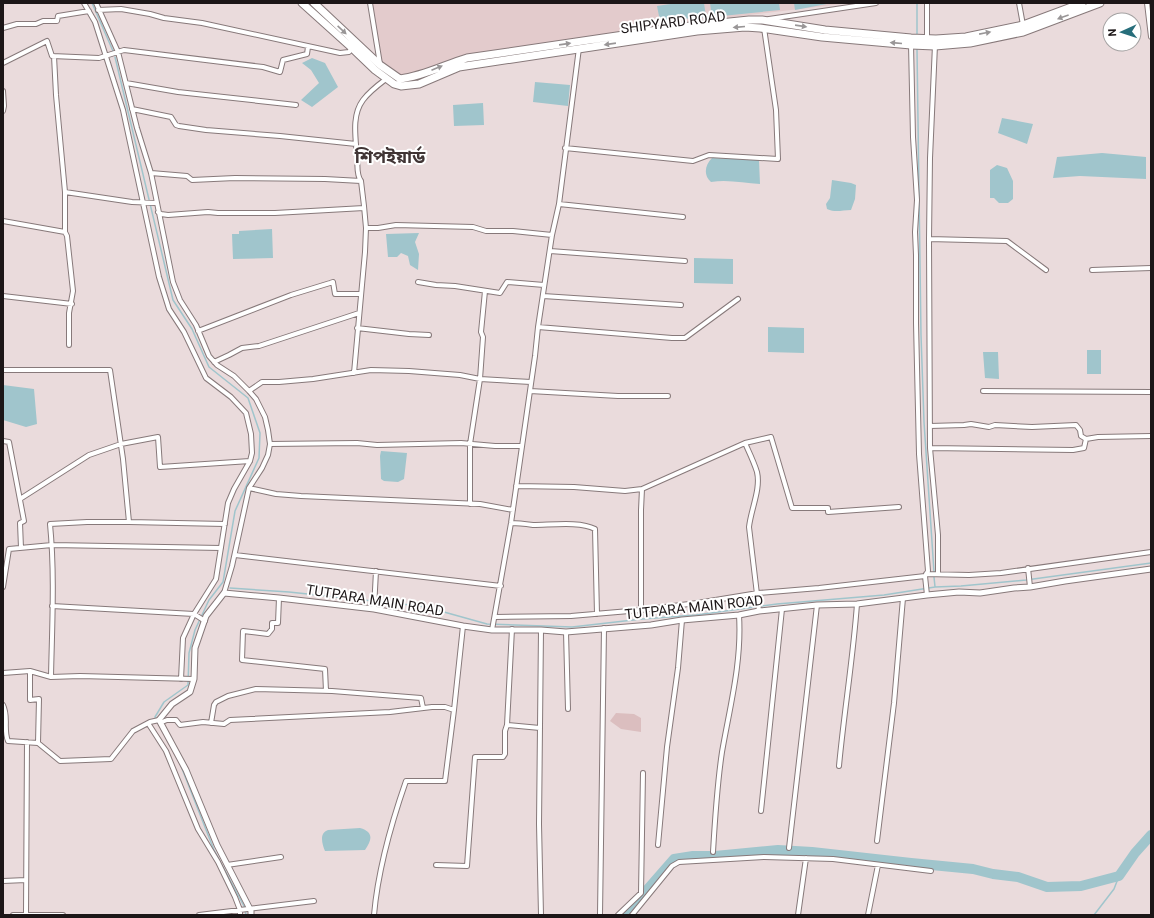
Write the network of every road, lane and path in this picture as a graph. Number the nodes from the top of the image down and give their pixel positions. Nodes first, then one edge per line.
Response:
1 (84, 3) edge
2 (96, 3) edge
3 (302, 3) edge
4 (314, 3) edge
5 (370, 3) edge
6 (876, 3) edge
7 (927, 3) edge
8 (1019, 3) edge
9 (1082, 3) edge
10 (1100, 3) edge
11 (1147, 3) edge
12 (98, 10) junction
13 (89, 11) junction
14 (762, 20) junction
15 (1023, 25) junction
16 (3, 28) edge
17 (764, 28) junction
18 (1151, 37) edge
19 (927, 39) junction
20 (911, 41) junction
21 (935, 43) junction
22 (579, 45) junction
23 (308, 47) junction
24 (352, 48) junction
25 (118, 52) junction
26 (54, 56) junction
27 (107, 56) junction
28 (3, 63) edge
29 (380, 65) junction
30 (386, 79) junction
31 (126, 83) junction
32 (3, 91) edge
33 (296, 106) dead end
34 (132, 109) junction
35 (3, 111) edge
36 (356, 144) junction
37 (565, 148) junction
38 (151, 173) junction
39 (361, 182) junction
40 (65, 192) junction
41 (155, 203) junction
42 (146, 204) junction
43 (558, 204) junction
44 (364, 208) junction
45 (158, 212) junction
46 (683, 217) dead end
47 (3, 221) edge
48 (366, 228) junction
49 (65, 232) junction
50 (552, 235) junction
51 (929, 239) junction
52 (550, 251) junction
53 (685, 261) dead end
54 (1151, 268) edge
55 (1046, 270) dead end
56 (1092, 270) dead end
57 (418, 282) dead end
58 (544, 285) junction
59 (485, 291) junction
60 (361, 294) junction
61 (3, 296) edge
62 (543, 296) junction
63 (738, 299) dead end
64 (72, 304) junction
65 (681, 305) dead end
66 (358, 313) junction
67 (538, 327) junction
68 (357, 328) junction
69 (198, 331) junction
70 (429, 335) dead end
71 (69, 345) dead end
72 (214, 362) junction
73 (3, 370) edge
74 (354, 373) junction
75 (480, 379) junction
76 (531, 382) junction
77 (249, 391) junction
78 (530, 391) junction
79 (983, 391) dead end
80 (1151, 392) edge
81 (668, 396) dead end
82 (930, 426) junction
83 (1151, 436) edge
84 (1086, 439) junction
85 (3, 441) edge
86 (745, 443) junction
87 (121, 444) junction
88 (270, 444) junction
89 (470, 444) junction
90 (522, 446) junction
91 (930, 448) junction
92 (250, 460) junction
93 (516, 486) junction
94 (249, 488) junction
95 (642, 490) junction
96 (20, 499) junction
97 (470, 504) junction
98 (899, 507) dead end
99 (513, 510) junction
100 (129, 522) junction
101 (511, 523) junction
102 (225, 524) junction
103 (52, 544) junction
104 (21, 548) junction
105 (221, 548) junction
106 (1151, 552) edge
107 (235, 555) junction
108 (1028, 568) junction
109 (1151, 569) edge
110 (376, 571) junction
111 (938, 574) junction
112 (926, 575) junction
113 (501, 586) junction
114 (1030, 587) junction
115 (3, 588) edge
116 (224, 593) junction
117 (758, 593) junction
118 (926, 595) junction
119 (279, 598) junction
120 (903, 598) junction
121 (857, 604) junction
122 (817, 605) junction
123 (52, 606) junction
124 (374, 606) junction
125 (641, 610) junction
126 (782, 610) junction
127 (759, 611) junction
128 (194, 614) junction
129 (597, 614) junction
130 (739, 615) junction
131 (495, 618) junction
132 (204, 620) junction
133 (682, 620) junction
134 (463, 626) junction
135 (604, 628) junction
136 (492, 630) junction
137 (512, 630) junction
138 (541, 630) junction
139 (566, 632) junction
140 (30, 671) junction
141 (3, 673) edge
142 (51, 677) junction
143 (182, 679) junction
144 (193, 679) junction
145 (326, 691) junction
146 (3, 705) edge
147 (423, 708) junction
148 (568, 709) dead end
149 (454, 710) junction
150 (161, 721) junction
151 (149, 722) junction
152 (211, 723) junction
153 (507, 725) junction
154 (540, 728) junction
155 (27, 742) junction
156 (38, 743) junction
157 (839, 766) dead end
158 (643, 773) dead end
159 (760, 811) dead end
160 (876, 841) dead end
161 (658, 845) dead end
162 (789, 848) dead end
163 (713, 852) dead end
164 (281, 857) dead end
165 (806, 858) junction
166 (227, 865) junction
167 (436, 865) dead end
168 (878, 865) junction
169 (931, 871) dead end
170 (26, 880) junction
171 (3, 881) edge
172 (314, 901) dead end
173 (245, 912) edge
174 (14, 915) edge
175 (26, 915) edge
176 (64, 915) edge
177 (199, 915) edge
178 (374, 915) edge
179 (541, 915) edge
180 (600, 915) edge
181 (618, 915) edge
182 (632, 915) edge
183 (798, 915) edge
184 (868, 915) edge

1 - 13 street
2 - 12 street
3 - 24 main road, SHIPYARD ROAD
4 -> 29 main road
5 - 29 street
6 - 14 street
7 - 19 street
8 - 15 street
9 - 15 main road, SHIPYARD ROAD
10 -> 21 main road, SHIPYARD ROAD
11 - 18 street
12 - 23 street
12 - 25 street
13 - 16 street
13 - 27 street
14 - 17 street
14 -> 20 main road, SHIPYARD ROAD
14 - 22 main road, SHIPYARD ROAD
21 -> 15 main road, SHIPYARD ROAD
20 -> 17 main road, SHIPYARD ROAD
17 -> 22 main road, SHIPYARD ROAD
17 - 37 street
19 - 20 main road, SHIPYARD ROAD
19 - 21 main road, SHIPYARD ROAD
20 - 21 main road, SHIPYARD ROAD
20 - 112 street
21 - 51 street
29 -> 22 main road, SHIPYARD ROAD
22 - 30 main road, SHIPYARD ROAD
22 - 37 street
23 - 24 street
23 - 25 street
24 - 30 main road, SHIPYARD ROAD
25 - 27 street
25 - 31 street
26 - 27 street
26 - 28 street
26 - 40 street
27 - 42 street
30 - 36 street
31 - 33 street
31 - 34 street
32 - 35 street
34 - 36 street
34 - 38 street
36 - 39 street
37 - 43 street
38 - 39 street
38 - 41 street
39 - 44 street
40 - 42 street
40 - 49 street
41 - 42 street
41 - 45 street
42 - 92 street
43 - 46 street
43 - 50 street
44 - 45 street
44 - 48 street
45 - 69 street
47 - 49 street
48 - 50 street
48 - 60 street
49 - 64 street
50 - 52 street
51 - 55 street
51 - 82 street
52 - 53 street
52 - 58 street
54 - 56 street
57 - 59 street
58 - 59 street
58 - 62 street
59 - 75 street
60 - 66 street
60 - 69 street
61 - 64 street
62 - 65 street
62 - 67 street
63 - 67 street
64 - 71 street
66 - 68 street
66 - 72 street
67 - 76 street
68 - 70 street
68 - 74 street
69 - 72 street
72 - 77 street
73 - 87 street
74 - 75 street
74 - 77 street
75 - 76 street
75 - 89 street
76 - 78 street
77 - 88 street
78 - 81 street
78 - 90 street
79 - 80 street
82 - 84 street
82 - 91 street
83 - 84 street
84 - 91 street
85 - 96 street
86 - 95 street
86 - 98 street
86 - 117 street
87 - 92 street
87 - 96 street
87 - 100 street
88 - 89 street
88 - 94 street
89 - 90 street
89 - 97 street
90 - 93 street
91 - 111 street
92 - 102 street
93 - 95 street
93 - 99 street
94 - 97 street
94 - 107 street
95 - 125 street
96 - 104 street
97 - 99 street
99 - 101 street
100 - 102 street
100 - 103 street
101 - 113 street
101 - 129 street
102 - 105 street
103 - 104 street
103 - 105 street
103 - 123 street
104 - 115 street
105 - 128 street
106 - 108 street
107 - 110 street
107 - 116 street
108 - 111 street
108 - 114 street
109 - 114 street, TUTPARA MAIN ROAD
110 - 113 street
110 - 124 street
111 - 112 street
112 - 117 street
112 - 118 street
113 - 131 street
114 - 118 street, TUTPARA MAIN ROAD
116 - 119 street, TUTPARA MAIN ROAD
116 - 132 street
117 - 125 street
117 - 127 street
118 - 120 street, TUTPARA MAIN ROAD
119 - 124 street, TUTPARA MAIN ROAD
119 - 145 street
120 - 121 street, TUTPARA MAIN ROAD
120 - 160 street
121 - 122 street, TUTPARA MAIN ROAD
121 - 157 street
122 - 126 street, TUTPARA MAIN ROAD
122 - 162 street
123 - 128 street
123 - 142 street
124 - 134 street, TUTPARA MAIN ROAD
125 - 129 street
126 - 127 street, TUTPARA MAIN ROAD
126 - 159 street
127 - 130 street, TUTPARA MAIN ROAD
128 - 132 street
128 - 143 street
129 - 131 street
130 - 133 street, TUTPARA MAIN ROAD
130 - 163 street
131 - 136 street
132 - 144 street
133 - 135 street, TUTPARA MAIN ROAD
133 - 161 street
134 - 136 street, TUTPARA MAIN ROAD
134 - 149 street
135 - 139 street, TUTPARA MAIN ROAD
135 - 180 street
136 - 137 street, TUTPARA MAIN ROAD
137 - 138 street, TUTPARA MAIN ROAD
137 - 153 street
138 - 139 street, TUTPARA MAIN ROAD
138 - 154 street
139 - 148 street
140 - 141 street
140 - 142 street
140 - 156 street
142 - 143 street
143 - 144 street
144 - 150 street
145 - 147 street
145 - 152 street
146 - 155 street
147 - 149 street
147 - 152 street
149 - 178 street
150 - 151 street
150 - 152 street
150 - 166 street
151 - 156 street
151 - 173 street
153 - 154 street
153 - 167 street
154 - 179 street
155 - 156 street
155 - 170 street
158 - 181 street
164 - 166 street
165 - 168 street
165 - 182 street
165 - 183 street
166 - 173 street
168 - 169 street
168 - 184 street
170 - 171 street
170 - 175 street
172 - 173 street
173 - 177 street
174 - 175 street
175 - 176 street

